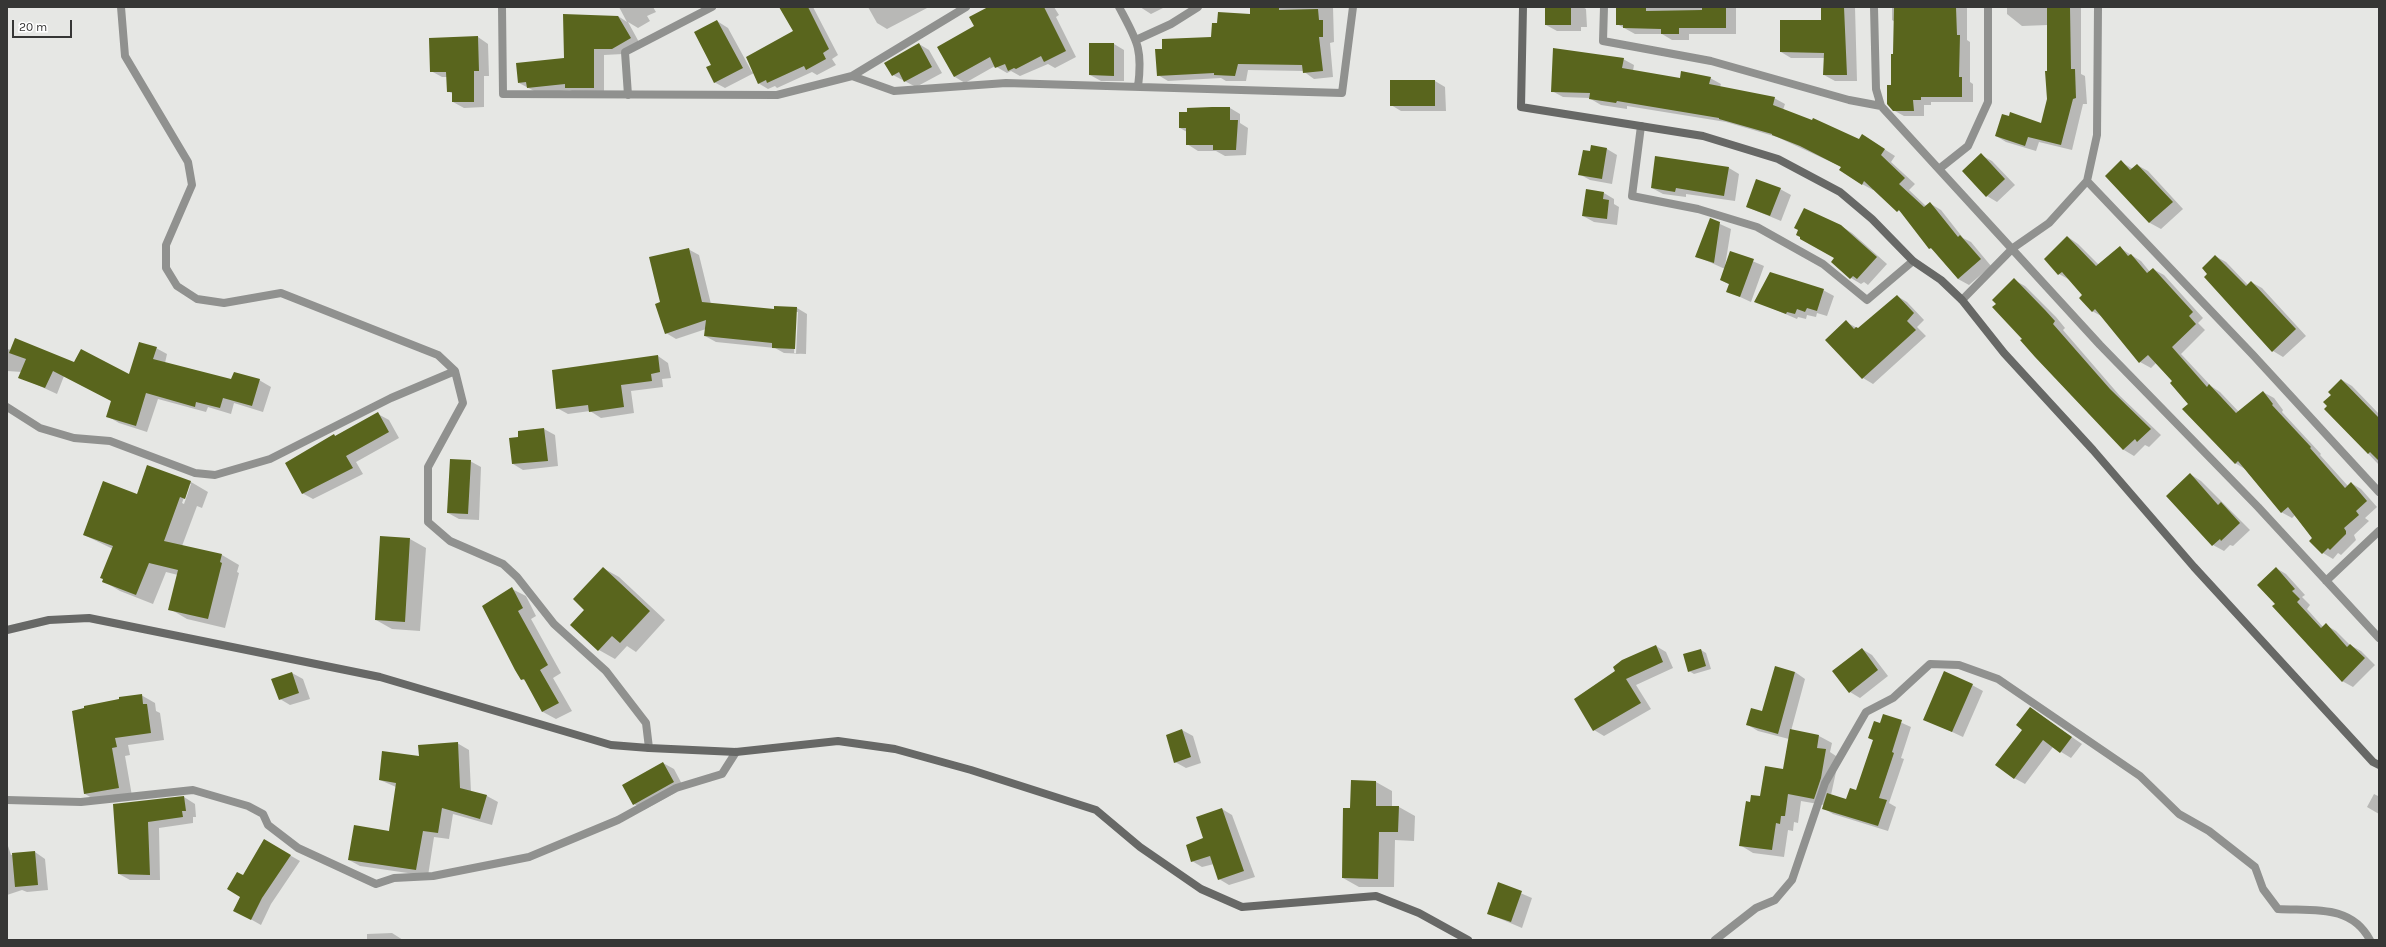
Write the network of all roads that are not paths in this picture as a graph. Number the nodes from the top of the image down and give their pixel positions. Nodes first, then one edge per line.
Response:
1 (121, 7) edge
2 (502, 7) edge
3 (712, 7) edge
4 (966, 7) edge
5 (1119, 7) edge
6 (1198, 7) edge
7 (1353, 7) edge
8 (1522, 7) edge
9 (1604, 7) edge
10 (1874, 7) edge
11 (1988, 7) edge
12 (2098, 7) edge
13 (1136, 40) junction
14 (852, 76) junction
15 (1138, 87) junction
16 (628, 95) junction
17 (1881, 106) junction
18 (1641, 126) junction
19 (1939, 169) junction
20 (2087, 181) junction
21 (2013, 248) junction
22 (1913, 261) junction
23 (1962, 300) junction
24 (455, 371) junction
25 (7, 407) edge
26 (2379, 492) edge
27 (2379, 531) edge
28 (2326, 581) junction
29 (7, 630) edge
30 (2379, 638) edge
31 (649, 748) junction
32 (736, 752) junction
33 (2379, 765) edge
34 (7, 800) edge
35 (1468, 940) edge
36 (1715, 940) edge
37 (2370, 940) edge

1 - 24 street
2 - 16 street
3 - 16 street
4 - 14 street
5 - 13 street
6 - 13 street
7 - 15 street
8 - 18 street
9 - 17 street
10 - 17 street
11 - 19 street
12 - 20 street
13 - 15 street
14 - 15 street
14 - 16 street
17 - 19 street
18 - 22 street
18 - 22 street
19 - 21 street
20 - 21 street
20 - 26 street
21 - 23 street
21 - 28 street
22 - 23 street
23 - 33 street
24 - 25 street
24 - 31 street
27 - 28 street
28 - 30 street
29 - 31 street
31 - 32 street
32 - 34 street
32 - 35 street
36 - 37 street

